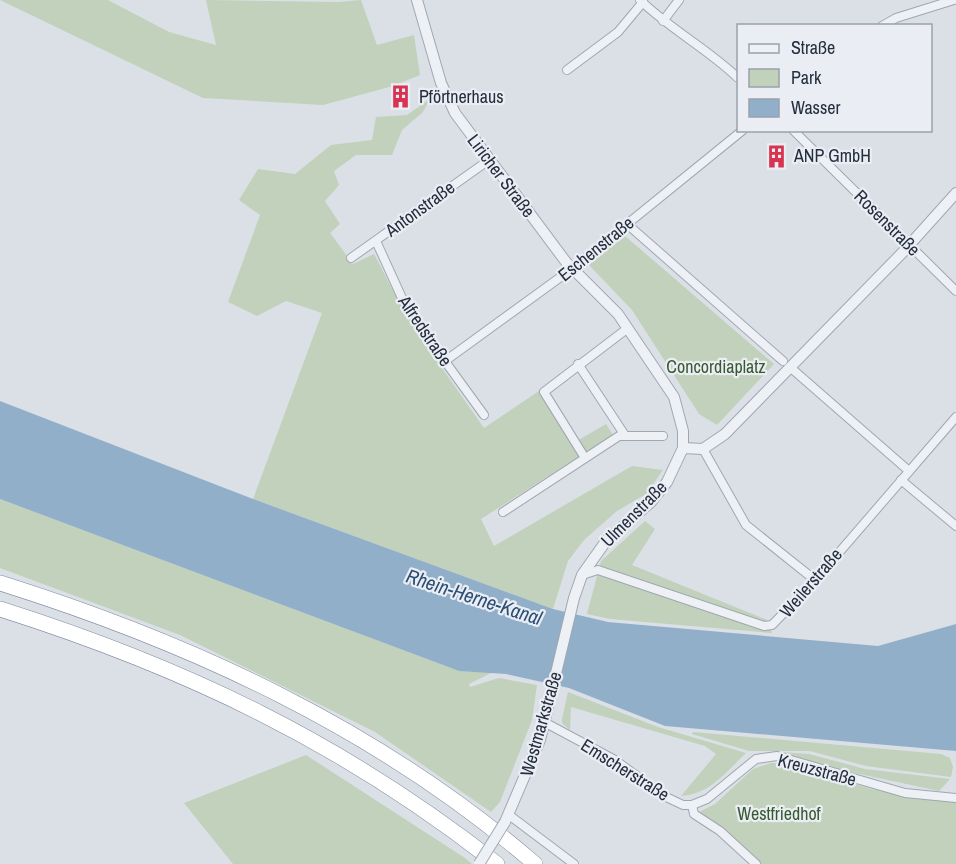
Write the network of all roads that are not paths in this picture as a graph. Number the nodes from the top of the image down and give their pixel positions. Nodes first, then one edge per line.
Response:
1 (417, 0) edge
2 (679, 0) edge
3 (954, 0) edge
4 (642, 1) edge
5 (663, 21) junction
6 (886, 24) edge
7 (567, 70) dead end
8 (737, 77) edge
9 (740, 132) edge
10 (795, 132) edge
11 (489, 160) junction
12 (956, 193) edge
13 (627, 224) junction
14 (376, 241) junction
15 (908, 244) junction
16 (351, 258) dead end
17 (573, 268) junction
18 (956, 291) edge
19 (628, 328) junction
20 (445, 361) junction
21 (578, 364) junction
22 (787, 364) junction
23 (484, 415) dead end
24 (956, 417) edge
25 (624, 434) junction
26 (663, 436) dead end
27 (683, 448) junction
28 (703, 449) junction
29 (585, 458) junction
30 (909, 471) junction
31 (901, 480) junction
32 (503, 512) dead end
33 (956, 526) edge
34 (582, 574) junction
35 (815, 580) junction
36 (0, 584) edge
37 (0, 609) edge
38 (544, 722) junction
39 (956, 798) edge
40 (692, 805) junction
41 (507, 819) junction
42 (479, 864) edge
43 (497, 864) edge
44 (535, 864) edge
45 (574, 864) edge
46 (756, 864) edge

1 - 11 street, Liricher Straße
2 - 5 street
3 - 6 street
4 - 5 street
4 - 7 street
5 - 8 street
9 - 13 street, Eschenstraße
10 - 15 street, Rosenstraße
11 - 14 street, Antonstraße
11 - 17 street, Liricher Straße
12 - 15 street
13 - 17 street, Eschenstraße
13 - 22 street
14 - 16 street, Antonstraße
14 - 20 street, Alfredstraße
15 - 18 street, Rosenstraße
15 - 22 street
17 - 19 street, Liricher Straße
17 - 20 street, Eschenstraße
19 - 21 street
19 - 27 street, Liricher Straße
20 - 23 street, Alfredstraße
21 - 25 street
21 - 29 street
22 - 28 street
22 - 30 street
24 - 30 street, Weilerstraße
25 - 26 street
25 - 29 street
27 - 28 street
27 - 34 street, Ulmenstraße
28 - 35 street
29 - 32 street
30 - 31 street, Weilerstraße
31 - 33 street
31 - 35 street, Weilerstraße
34 - 35 street, Weilerstraße
34 - 38 street, Westmarkstraße
36 - 44 highway
37 - 43 highway
38 - 40 street, Emscherstraße
38 - 41 street, Westmarkstraße
39 - 40 street, Kreuzstraße
40 - 46 street, Emscherstraße
41 - 42 street, Westmarkstraße, bridge
41 - 45 street

